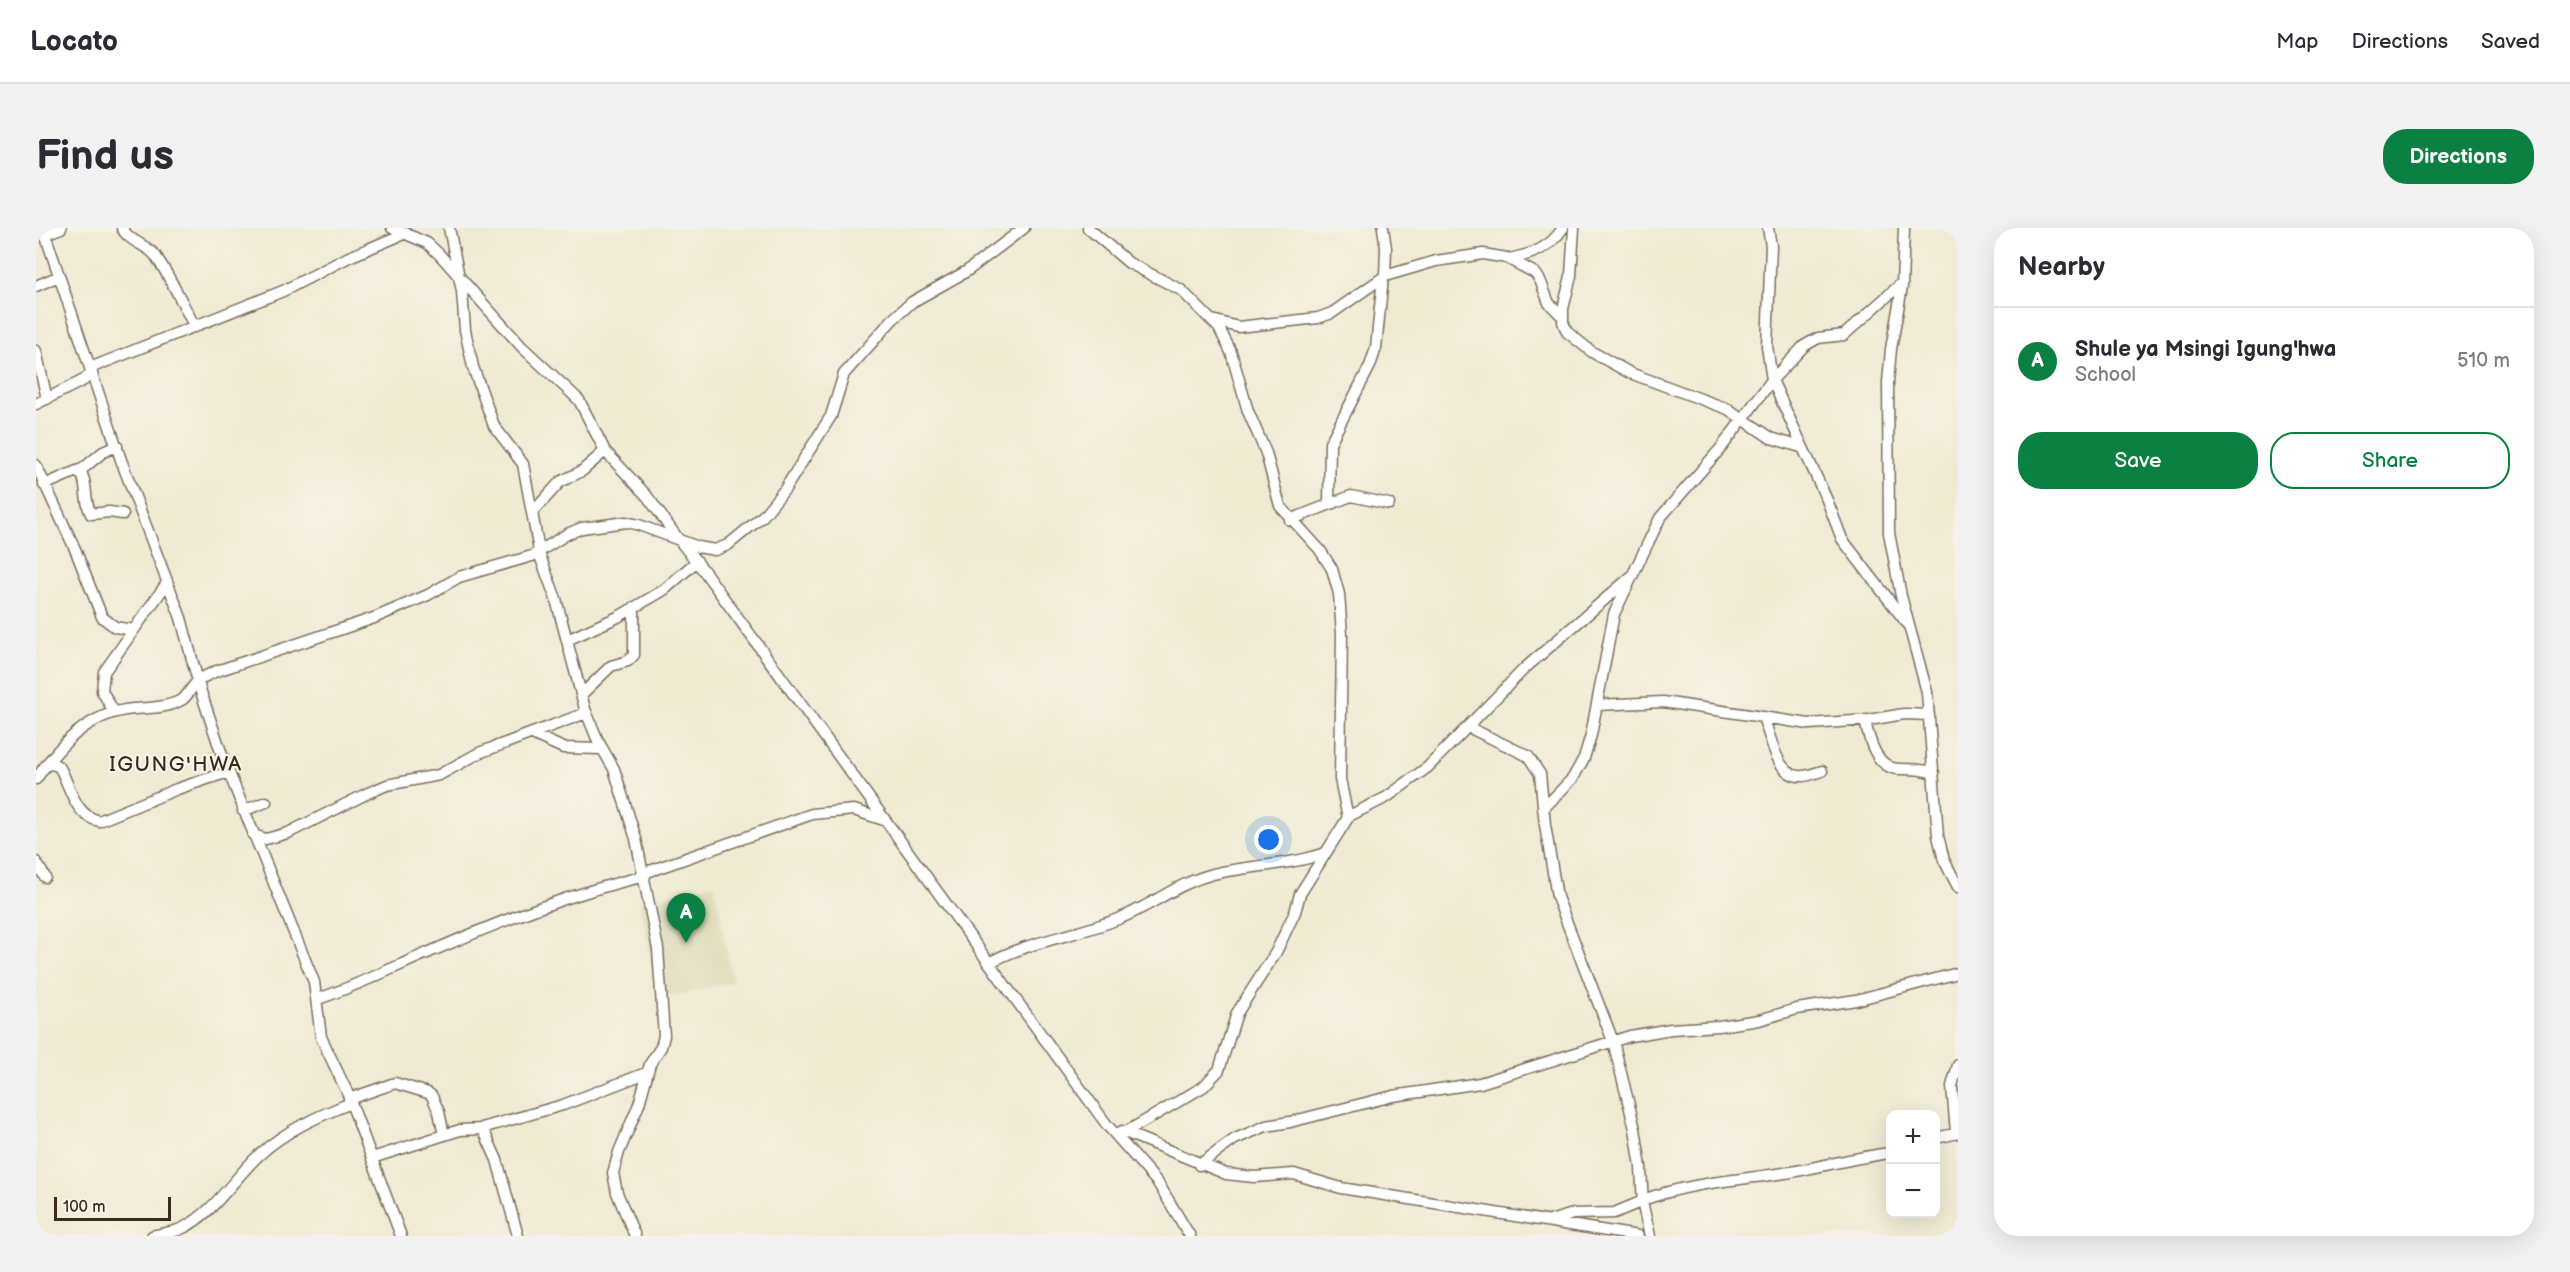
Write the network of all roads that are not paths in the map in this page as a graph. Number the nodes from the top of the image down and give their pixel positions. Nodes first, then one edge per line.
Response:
1 (61, 228) edge
2 (122, 228) edge
3 (392, 228) edge
4 (449, 228) edge
5 (1024, 228) edge
6 (1088, 228) edge
7 (1383, 228) edge
8 (1563, 228) edge
9 (1574, 228) edge
10 (1768, 228) edge
11 (1904, 228) edge
12 (44, 231) edge
13 (406, 233) junction
14 (1509, 259) junction
15 (59, 276) junction
16 (1384, 277) junction
17 (459, 278) junction
18 (1902, 282) junction
19 (36, 286) edge
20 (1563, 317) junction
21 (1211, 320) junction
22 (195, 327) junction
23 (36, 351) edge
24 (91, 370) junction
25 (1772, 380) junction
26 (47, 399) junction
27 (36, 404) edge
28 (1742, 419) junction
29 (117, 446) junction
30 (1801, 447) junction
31 (605, 452) junction
32 (36, 465) edge
33 (80, 471) junction
34 (41, 485) edge
35 (1329, 504) junction
36 (1389, 504) dead end
37 (533, 512) junction
38 (123, 514) dead end
39 (1290, 520) junction
40 (679, 540) junction
41 (540, 552) junction
42 (697, 561) junction
43 (1632, 576) junction
44 (167, 583) junction
45 (634, 607) junction
46 (1909, 624) junction
47 (133, 630) junction
48 (567, 640) junction
49 (198, 680) junction
50 (581, 695) junction
51 (1597, 705) junction
52 (114, 712) junction
53 (586, 713) junction
54 (1929, 715) junction
55 (1763, 718) junction
56 (1865, 721) junction
57 (1468, 727) junction
58 (532, 734) junction
59 (602, 749) junction
60 (41, 764) edge
61 (1822, 771) dead end
62 (228, 772) junction
63 (1934, 773) junction
64 (36, 779) edge
65 (266, 802) dead end
66 (1543, 809) junction
67 (243, 811) junction
68 (1348, 818) junction
69 (885, 820) junction
70 (253, 835) junction
71 (1325, 853) junction
72 (36, 862) edge
73 (644, 875) junction
74 (45, 877) dead end
75 (1958, 887) edge
76 (988, 963) junction
77 (1958, 973) edge
78 (318, 999) junction
79 (1613, 1041) junction
80 (646, 1073) junction
81 (1957, 1073) edge
82 (350, 1101) junction
83 (1107, 1125) junction
84 (482, 1128) junction
85 (1126, 1132) junction
86 (1957, 1133) edge
87 (444, 1136) junction
88 (1940, 1137) edge
89 (1886, 1153) edge
90 (372, 1158) junction
91 (1199, 1165) junction
92 (1643, 1201) junction
93 (1549, 1222) junction
94 (152, 1236) edge
95 (401, 1236) edge
96 (518, 1236) edge
97 (635, 1236) edge
98 (1190, 1236) edge
99 (1638, 1236) edge
100 (1650, 1236) edge

1 - 12 street
2 - 22 street
3 - 13 street
4 - 17 street
5 - 40 street
6 - 21 street
7 - 16 street
8 - 14 street
9 - 20 street
10 - 25 street
11 - 18 street
12 - 15 street
13 - 17 street
13 - 22 street
14 - 16 street
14 - 20 street
15 - 19 street
15 - 24 street
16 - 21 street
16 - 35 street
17 - 31 street
17 - 37 street
18 - 25 street
18 - 46 street
20 - 28 street
21 - 39 street
22 - 24 street
23 - 26 street
24 - 26 street
24 - 29 street
25 - 28 street
25 - 30 street
26 - 27 street
28 - 30 street
28 - 43 street
29 - 33 street
29 - 44 street
30 - 46 street
31 - 37 street
31 - 40 street
32 - 34 street
33 - 34 street
33 - 38 street
34 - 47 street
35 - 36 street
35 - 39 street
37 - 41 street
39 - 68 street
40 - 41 street
40 - 42 street
41 - 48 street
41 - 49 street
42 - 45 street
42 - 69 street
43 - 51 street
43 - 57 street
44 - 47 street
44 - 49 street
45 - 48 street
45 - 50 street
46 - 54 street
47 - 52 street
48 - 50 street
49 - 52 street
49 - 62 street
50 - 53 street
51 - 55 street
51 - 66 street
52 - 60 street
53 - 58 street
53 - 59 street
54 - 56 street
54 - 63 street
55 - 56 street
55 - 61 street
56 - 63 street
57 - 66 street
57 - 68 street
58 - 59 street
58 - 70 street
59 - 73 street
60 - 62 street
60 - 64 street
62 - 67 street
63 - 75 street
65 - 67 street
66 - 79 street
67 - 70 street
68 - 71 street
69 - 73 street
69 - 76 street
70 - 78 street
71 - 76 street
71 - 85 street
72 - 74 street
73 - 78 street
73 - 80 street
76 - 83 street
77 - 79 street
78 - 82 street
79 - 91 street
79 - 92 street
80 - 84 street
80 - 97 street
81 - 86 street
82 - 87 street
82 - 90 street
82 - 94 street
83 - 85 street
83 - 98 street
84 - 87 street
84 - 96 street
85 - 91 street
86 - 88 street
87 - 90 street
89 - 92 street
90 - 95 street
91 - 93 street
92 - 93 street
92 - 100 street
93 - 99 street

